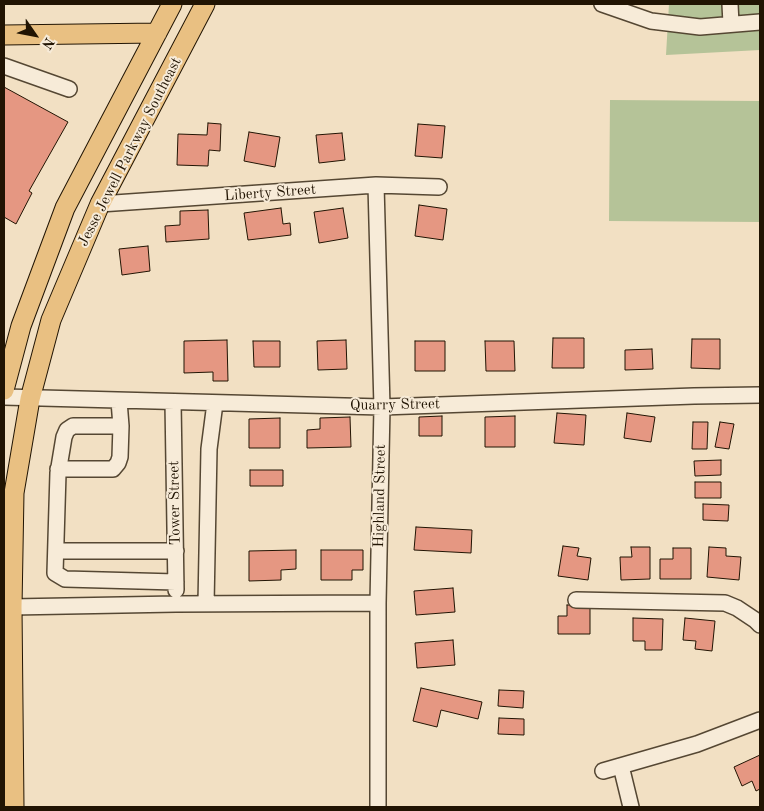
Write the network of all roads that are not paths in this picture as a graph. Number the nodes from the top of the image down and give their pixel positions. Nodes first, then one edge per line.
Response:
1 (172, 4) edge
2 (206, 4) edge
3 (602, 4) edge
4 (730, 4) edge
5 (760, 22) edge
6 (732, 24) junction
7 (157, 33) junction
8 (4, 35) edge
9 (4, 66) edge
10 (69, 88) dead end
11 (376, 185) junction
12 (439, 187) dead end
13 (100, 204) junction
14 (4, 390) edge
15 (760, 395) edge
16 (4, 398) edge
17 (30, 399) junction
18 (119, 401) junction
19 (173, 402) junction
20 (215, 403) junction
21 (382, 407) junction
22 (121, 426) junction
23 (58, 469) junction
24 (56, 551) junction
25 (176, 551) junction
26 (176, 582) junction
27 (576, 600) dead end
28 (378, 603) junction
29 (176, 604) junction
30 (206, 604) junction
31 (12, 607) junction
32 (760, 625) edge
33 (760, 720) edge
34 (621, 766) junction
35 (603, 771) dead end
36 (14, 807) edge
37 (378, 807) edge
38 (631, 807) edge

1 - 7 main road, Jesse Jewell Parkway Southeast
2 - 13 main road, Jesse Jewell Parkway Southeast
3 - 6 street
4 - 6 street
5 - 6 street
7 - 8 main road
7 - 14 main road, Jesse Jewell Parkway Southeast
9 - 10 street
11 - 12 street, Liberty Street
11 - 13 street, Liberty Street
11 - 21 street, Highland Street
13 - 17 main road, Jesse Jewell Parkway Southeast
15 - 21 street, Quarry Street
16 - 17 street, Quarry Street
17 - 18 street, Quarry Street
17 - 31 main road, Jesse Jewell Parkway Southeast
18 - 19 street, Quarry Street
18 - 22 street
19 - 20 street, Quarry Street
19 - 25 street, Tower Street
20 - 21 street, Quarry Street
20 - 30 street
21 - 28 street, Highland Street
22 - 23 street
22 - 23 street
23 - 24 street
24 - 25 street
24 - 26 street
25 - 26 street, Tower Street
26 - 29 street, Tower Street
27 - 32 street
28 - 30 street
28 - 37 street, Highland Street
29 - 30 street
29 - 31 street
31 - 36 main road, Jesse Jewell Parkway Southeast
33 - 34 street
34 - 35 street
34 - 38 street

